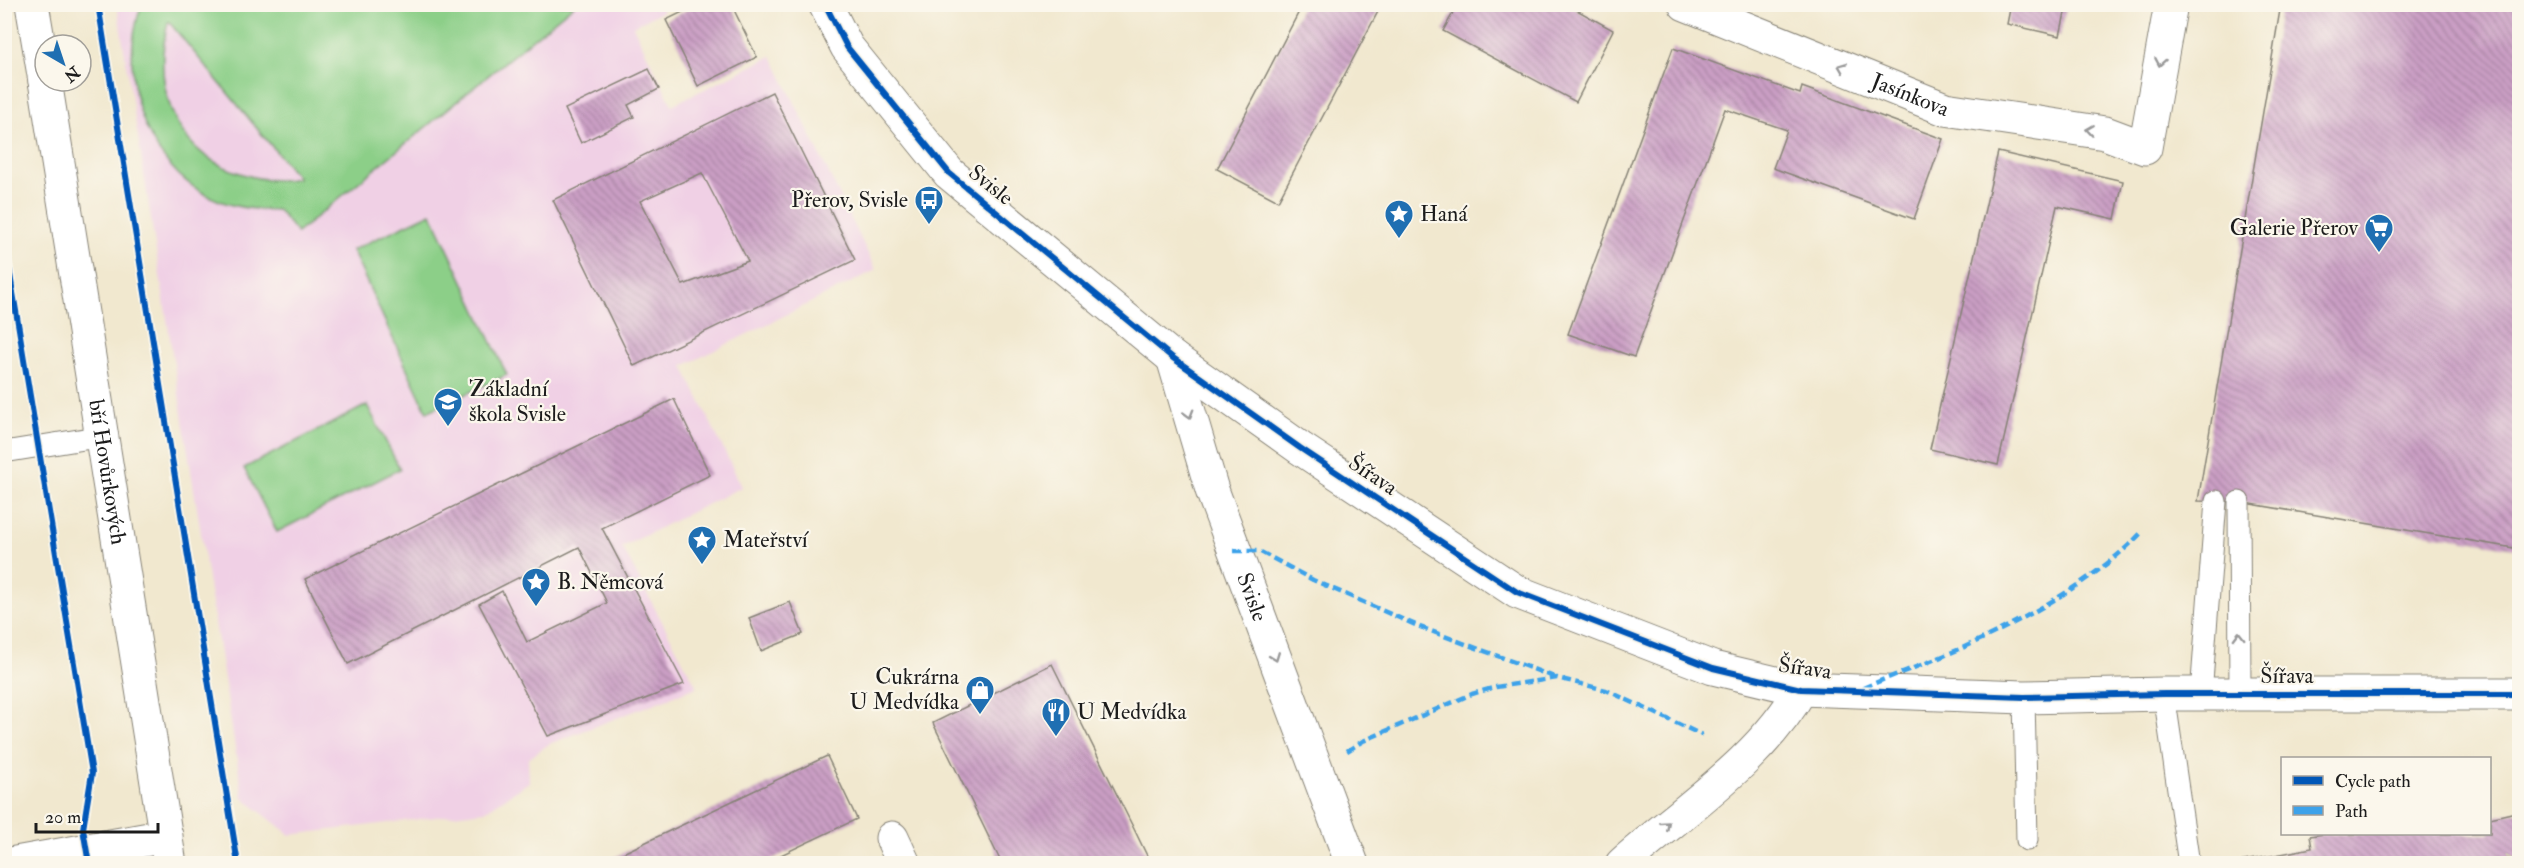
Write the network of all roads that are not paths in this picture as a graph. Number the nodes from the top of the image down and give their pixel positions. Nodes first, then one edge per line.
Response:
1 (32, 4) edge
2 (825, 4) edge
3 (1685, 4) edge
4 (2171, 4) edge
5 (37, 33) edge
6 (47, 93) edge
7 (1173, 358) junction
8 (103, 436) junction
9 (4, 452) edge
10 (2216, 501) dead end
11 (2239, 502) dead end
12 (1801, 690) junction
13 (2164, 694) junction
14 (2201, 694) junction
15 (2240, 694) junction
16 (2520, 694) edge
17 (2024, 697) junction
18 (2027, 840) dead end
19 (168, 850) edge
20 (10, 864) edge
21 (1352, 864) edge
22 (1622, 864) edge
23 (2189, 864) edge

1 - 5 street, bří Hovůrkových
2 - 7 street, Svisle
4 -> 3 street, Jasínkova
6 - 8 street, bří Hovůrkových
7 - 12 street, Šířava
7 -> 21 street, Svisle
8 - 9 lane
8 - 19 street, bří Hovůrkových
10 - 14 lane
15 -> 11 lane
12 - 17 street, Šířava
22 -> 12 street, Šířava
13 - 14 street, Šířava
13 - 17 street, Šířava
13 - 23 lane
14 - 15 street, Šířava
15 - 16 street, Šířava
17 - 18 lane
19 - 20 street

